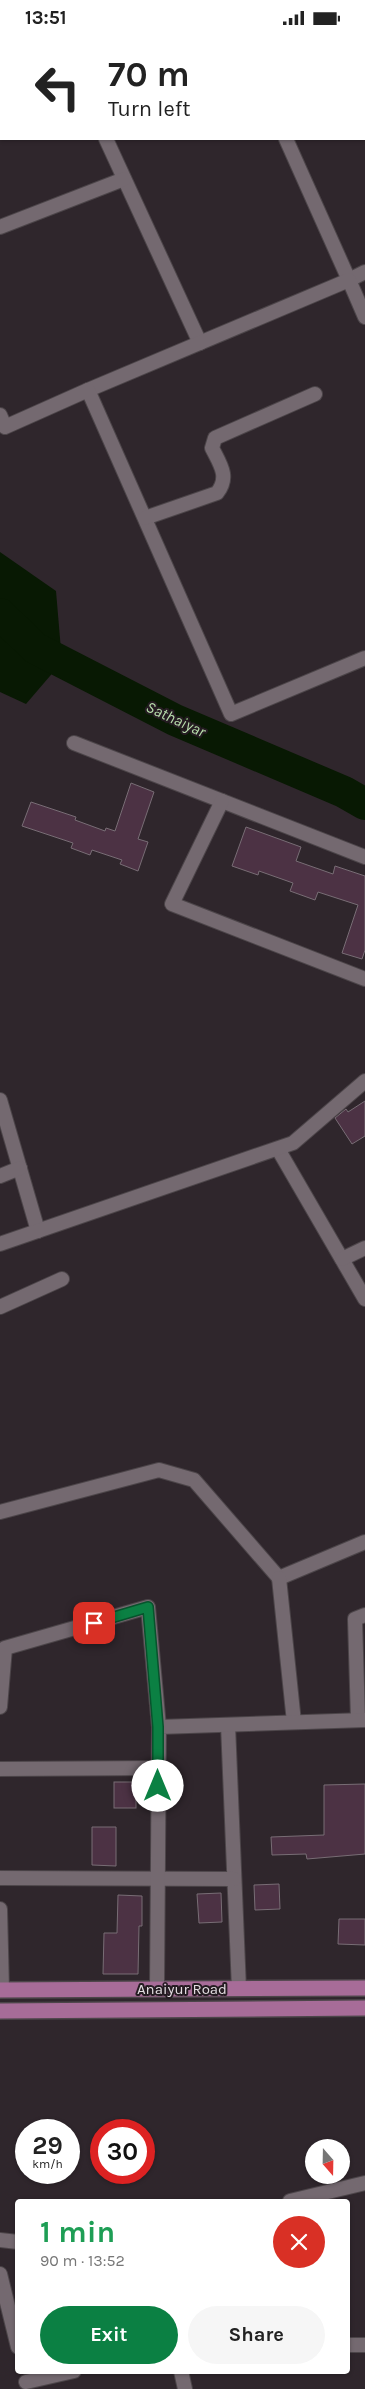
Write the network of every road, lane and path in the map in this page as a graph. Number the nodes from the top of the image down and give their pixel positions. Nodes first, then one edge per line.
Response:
1 (106, 140) edge
2 (286, 140) edge
3 (124, 179) junction
4 (0, 227) edge
5 (365, 272) edge
6 (349, 280) junction
7 (365, 317) edge
8 (200, 343) junction
9 (88, 390) junction
10 (316, 394) dead end
11 (0, 415) edge
12 (145, 518) junction
13 (365, 658) edge
14 (74, 743) dead end
15 (222, 801) junction
16 (365, 857) edge
17 (365, 979) edge
18 (365, 1081) edge
19 (1, 1105) edge
20 (278, 1149) junction
21 (20, 1168) junction
22 (0, 1176) edge
23 (38, 1231) junction
24 (0, 1244) edge
25 (365, 1248) edge
26 (342, 1259) junction
27 (62, 1279) dead end
28 (365, 1299) edge
29 (0, 1307) edge
30 (0, 1512) edge
31 (365, 1542) edge
32 (278, 1578) junction
33 (365, 1615) edge
34 (0, 1707) edge
35 (361, 1720) edge
36 (294, 1723) junction
37 (228, 1725) junction
38 (158, 1727) junction
39 (158, 1768) junction
40 (0, 1769) edge
41 (0, 1878) edge
42 (159, 1879) junction
43 (234, 1879) junction
44 (0, 1909) edge
45 (157, 1988) junction
46 (365, 1988) edge
47 (239, 1989) junction
48 (1, 1990) edge
49 (365, 2008) edge
50 (0, 2011) edge
51 (365, 2183) edge
52 (298, 2199) edge
53 (0, 2240) edge
54 (15, 2241) edge
55 (0, 2274) edge
56 (15, 2335) edge
57 (350, 2345) edge
58 (365, 2345) edge
59 (59, 2374) edge
60 (181, 2374) edge
61 (25, 2381) edge
62 (185, 2389) edge

1 - 3 street
2 - 6 street
3 - 4 street
3 - 8 street
5 - 6 street
6 - 7 street
6 - 8 street
8 - 9 street
9 - 11 street
9 - 12 street
10 - 12 street
12 - 13 street
14 - 15 street
15 - 16 street
15 - 17 street
18 - 20 street
19 - 21 street
20 - 23 street
20 - 26 street
21 - 22 street
21 - 23 street
23 - 24 street
25 - 26 street
26 - 28 street
27 - 29 street
30 - 32 street
31 - 32 street
32 - 36 street
33 - 35 street
34 - 38 street
35 - 36 street
36 - 37 street
37 - 38 street
37 - 43 street
38 - 39 street
39 - 40 street
39 - 42 street
41 - 42 street
42 - 43 street
42 - 45 street
43 - 47 street
44 - 48 street
45 - 47 main road, Anaiyur Road
45 - 48 main road, Anaiyur Road
46 - 47 main road, Anaiyur Road
49 - 50 main road, Anaiyur Road
51 - 52 street
53 - 54 street
55 - 56 street
57 - 58 street
59 - 61 street
60 - 62 street

